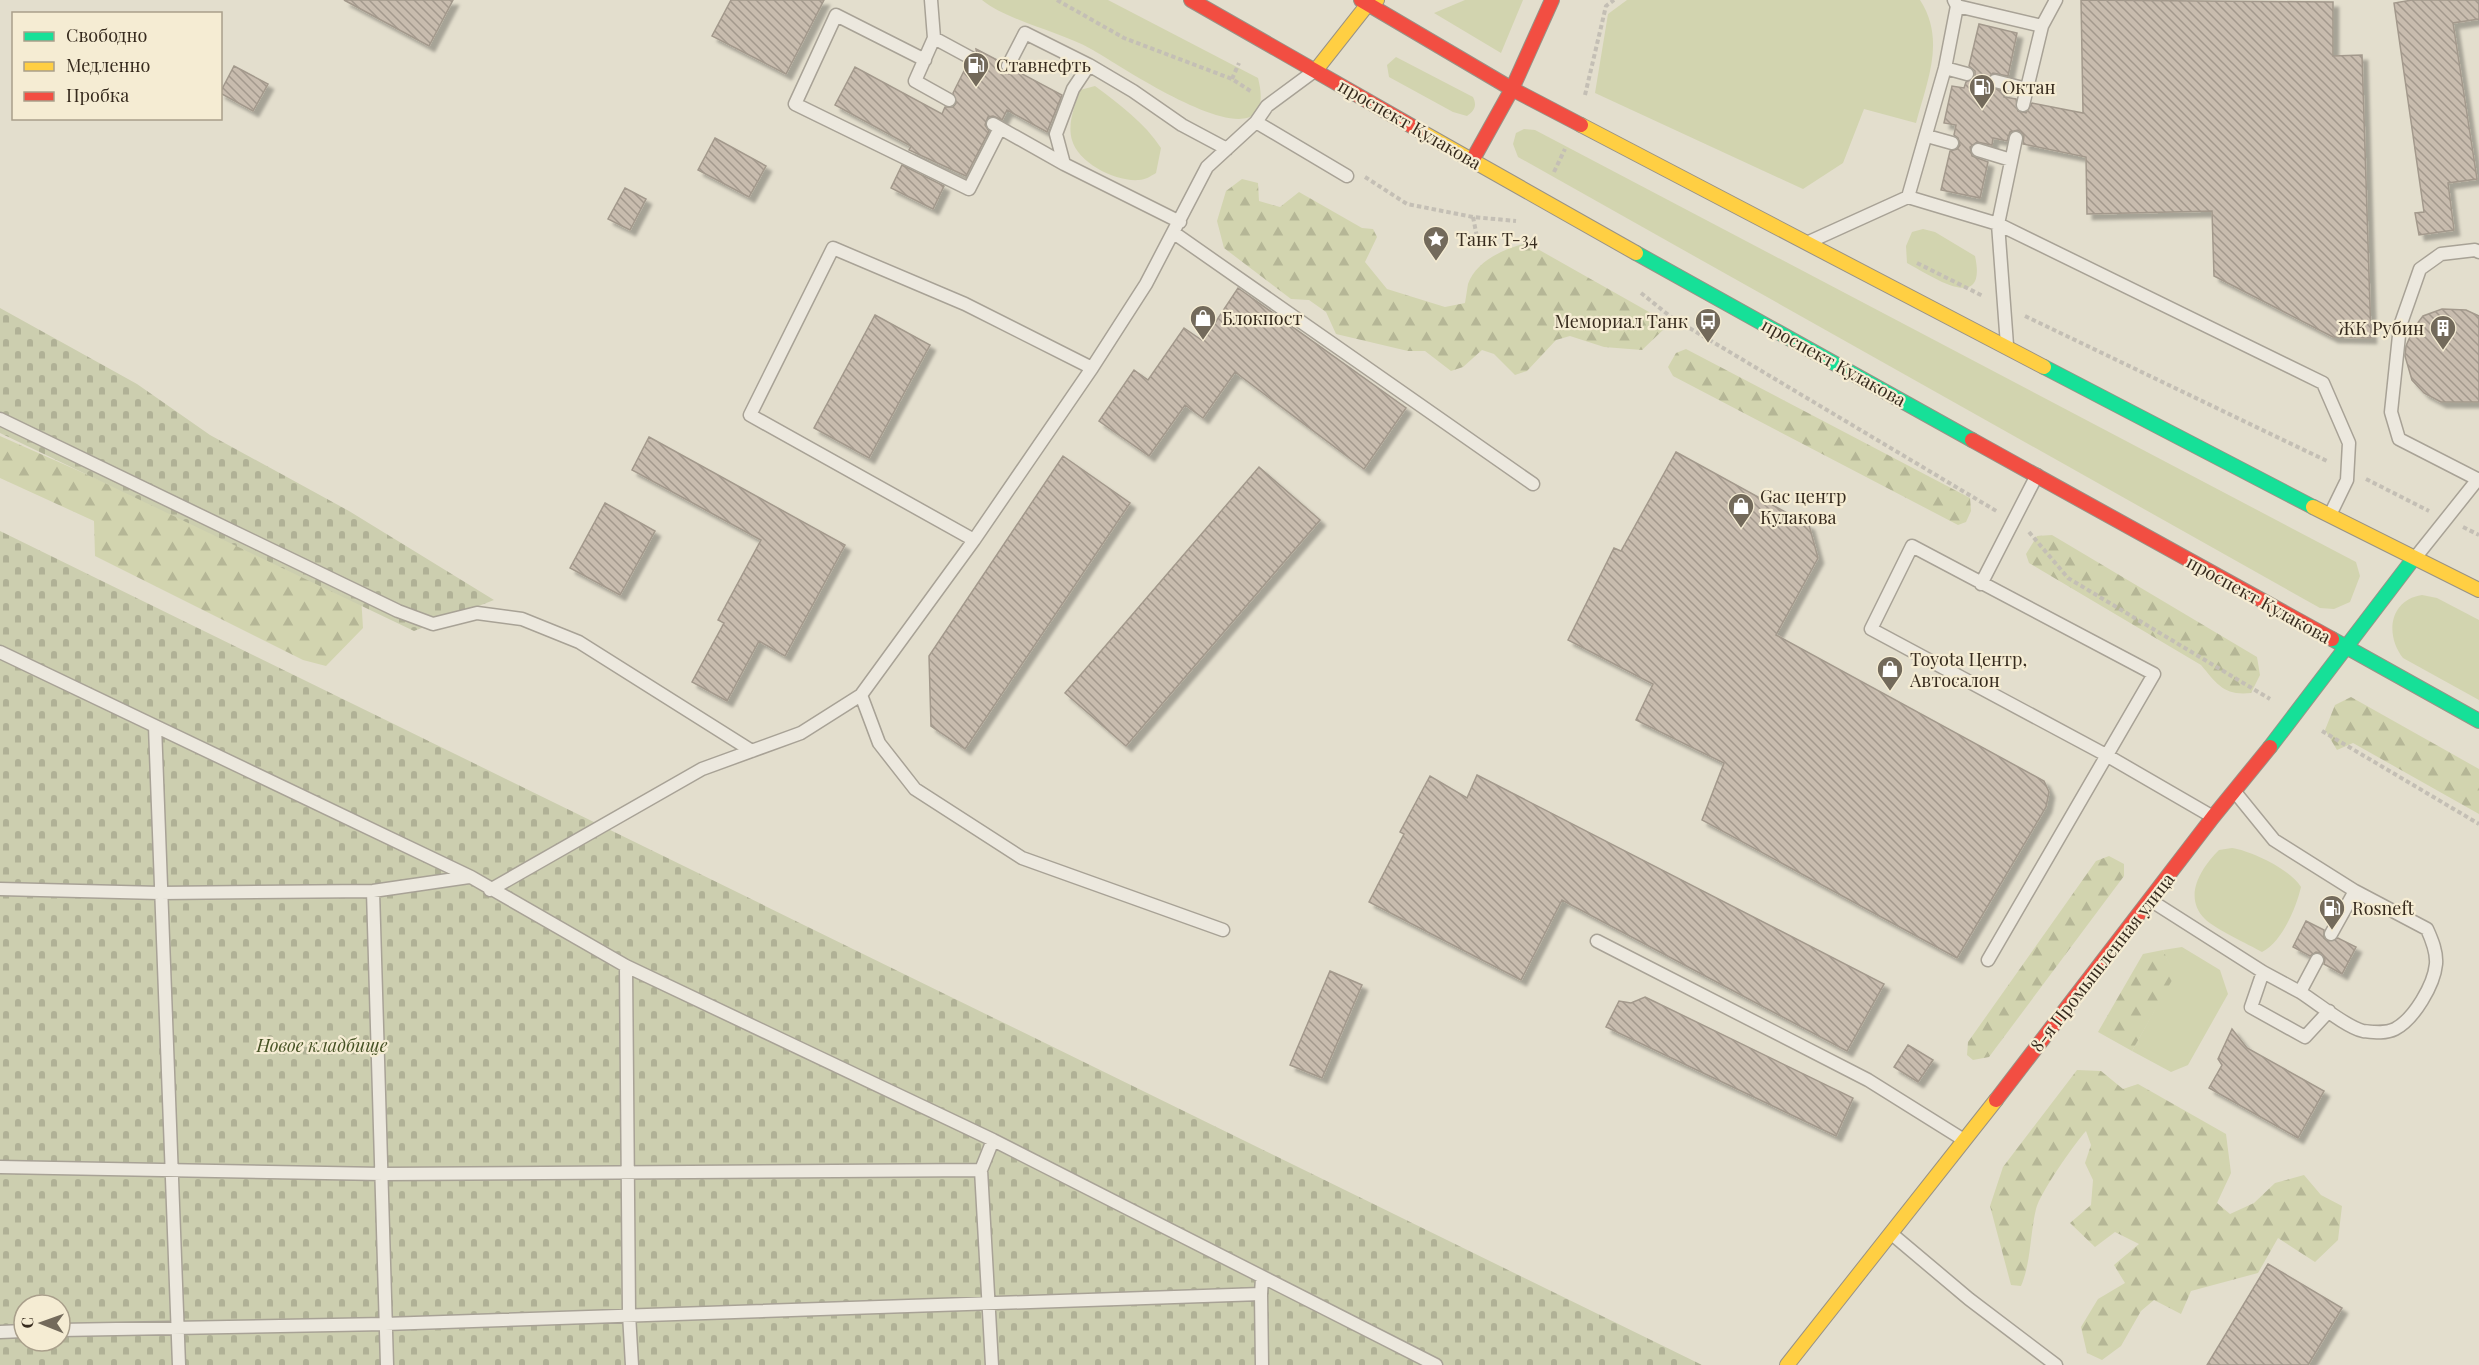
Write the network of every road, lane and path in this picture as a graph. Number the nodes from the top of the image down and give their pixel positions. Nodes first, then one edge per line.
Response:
1 (931, 0) edge
2 (1057, 0) edge
3 (1191, 0) edge
4 (1552, 0) edge
5 (2056, 0) edge
6 (1369, 1) edge
7 (1955, 3) edge
8 (2042, 26) junction
9 (934, 38) junction
10 (971, 58) dead end
11 (925, 60) junction
12 (1089, 65) junction
13 (1008, 66) dead end
14 (1945, 69) junction
15 (1316, 70) junction
16 (1967, 74) dead end
17 (1232, 79) dead end
18 (1995, 81) dead end
19 (1512, 88) junction
20 (2027, 89) junction
21 (949, 100) dead end
22 (2023, 105) dead end
23 (1256, 122) junction
24 (1927, 136) junction
25 (2016, 138) dead end
26 (1952, 143) dead end
27 (1227, 149) junction
28 (1978, 150) dead end
29 (1473, 159) junction
30 (2011, 160) junction
31 (1064, 164) junction
32 (1347, 176) dead end
33 (1908, 197) junction
34 (1473, 218) dead end
35 (1998, 224) junction
36 (1177, 227) junction
37 (1478, 242) dead end
38 (1806, 243) junction
39 (2478, 250) edge
40 (1912, 261) dead end
41 (2004, 306) junction
42 (2007, 347) junction
43 (1092, 368) junction
44 (0, 418) edge
45 (2347, 470) junction
46 (2037, 474) junction
47 (2478, 479) edge
48 (1533, 484) dead end
49 (2329, 516) junction
50 (2446, 519) junction
51 (2479, 535) edge
52 (974, 540) junction
53 (2414, 558) junction
54 (1981, 584) junction
55 (2479, 590) edge
56 (2348, 649) junction
57 (0, 652) edge
58 (861, 695) junction
59 (2479, 721) edge
60 (155, 726) junction
61 (752, 751) junction
62 (2106, 755) junction
63 (2234, 792) junction
64 (2213, 817) junction
65 (471, 877) junction
66 (0, 889) edge
67 (490, 890) junction
68 (373, 891) junction
69 (2355, 891) junction
70 (160, 892) junction
71 (2150, 900) junction
72 (1223, 930) dead end
73 (2331, 934) dead end
74 (1597, 941) dead end
75 (1988, 960) dead end
76 (2317, 960) dead end
77 (626, 966) junction
78 (2263, 972) junction
79 (2300, 992) junction
80 (2329, 1011) junction
81 (993, 1140) junction
82 (1965, 1140) junction
83 (0, 1167) edge
84 (173, 1170) junction
85 (981, 1170) junction
86 (628, 1171) junction
87 (383, 1174) junction
88 (1892, 1235) junction
89 (1262, 1278) junction
90 (1261, 1294) junction
91 (989, 1305) junction
92 (629, 1314) junction
93 (385, 1324) junction
94 (177, 1326) junction
95 (72, 1330) edge
96 (179, 1365) edge
97 (387, 1365) edge
98 (632, 1365) edge
99 (992, 1365) edge
100 (1262, 1365) edge
101 (1436, 1365) edge
102 (1787, 1365) edge
103 (2056, 1365) edge

1 - 9 lane
2 - 17 path
3 - 15 main road, проспект Кулакова
4 - 19 main road
5 - 8 lane
6 - 15 main road
6 - 19 main road
7 - 8 lane
7 - 14 lane
8 - 20 lane
9 - 10 lane
9 - 11 lane
11 - 21 lane
11 - 31 lane
12 - 13 lane
12 - 27 lane
12 - 31 lane
14 - 16 lane
14 - 24 lane
15 - 23 lane
15 - 29 main road, проспект Кулакова
18 - 20 lane
19 - 29 main road
19 - 38 main road
20 - 22 lane
23 - 27 lane
23 - 32 lane
24 - 26 lane
24 - 33 lane
25 - 30 lane
27 - 36 lane
28 - 30 lane
29 - 46 main road, проспект Кулакова
30 - 35 lane
31 - 36 lane
33 - 35 lane
33 - 38 lane
34 - 37 path
35 - 41 lane
35 - 45 lane
36 - 43 lane
36 - 48 lane
38 - 42 main road
39 - 47 lane
40 - 41 path
41 - 42 lane
41 - 45 path
42 - 49 main road
43 - 52 lane
43 - 52 lane
44 - 61 lane
45 - 49 lane
45 - 50 path
46 - 54 lane
46 - 56 main road, проспект Кулакова
47 - 50 lane
49 - 53 main road
50 - 51 path
50 - 53 lane
52 - 58 lane
53 - 55 main road
53 - 56 main road, 8-я Промышленная улица
54 - 62 lane
54 - 62 lane
56 - 59 main road, проспект Кулакова
56 - 63 main road, 8-я Промышленная улица
57 - 60 lane
58 - 61 lane
58 - 72 lane
60 - 65 lane
60 - 70 lane
61 - 67 lane
62 - 64 lane
62 - 75 lane
63 - 64 main road, 8-я Промышленная улица
63 - 69 lane
64 - 71 main road, 8-я Промышленная улица
65 - 67 lane
65 - 68 lane
66 - 70 lane
67 - 77 lane
68 - 70 lane
68 - 87 lane
69 - 73 lane
69 - 80 lane
70 - 84 lane
71 - 78 lane
71 - 82 main road, 8-я Промышленная улица
74 - 82 lane
76 - 79 lane
77 - 81 lane
77 - 86 lane
78 - 79 lane
78 - 80 lane
79 - 80 lane
81 - 85 lane
81 - 89 lane
82 - 88 main road, 8-я Промышленная улица
83 - 84 lane
84 - 87 lane
84 - 94 lane
85 - 86 lane
85 - 91 lane
86 - 87 lane
86 - 92 lane
87 - 93 lane
88 - 102 main road, 8-я Промышленная улица
88 - 103 lane
89 - 90 lane
89 - 101 lane
90 - 91 lane
90 - 100 lane
91 - 92 lane
91 - 99 lane
92 - 93 lane
92 - 98 lane
93 - 94 lane
93 - 97 lane
94 - 95 lane
94 - 96 lane

